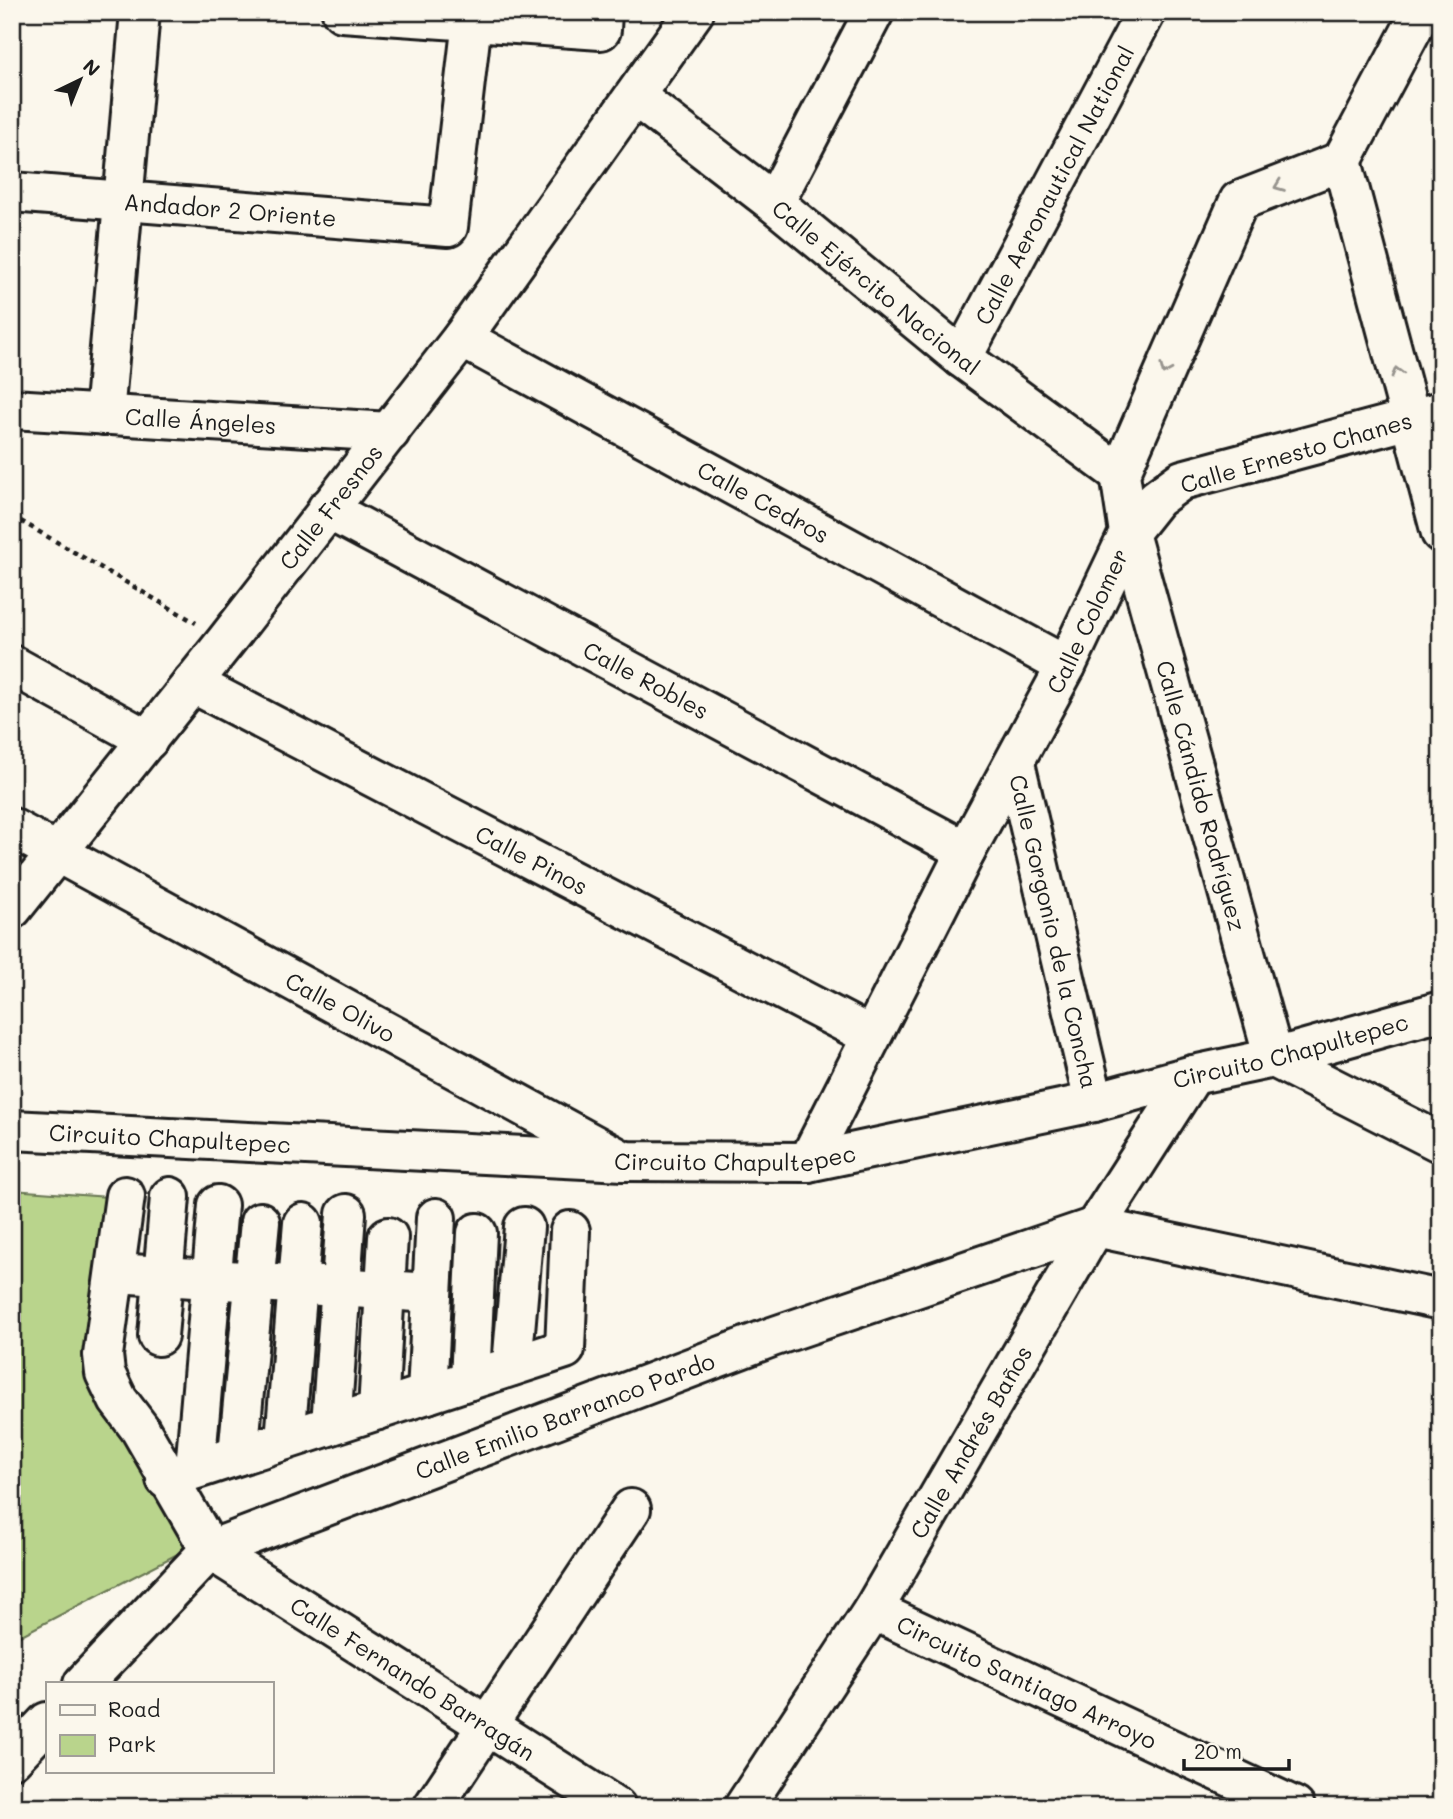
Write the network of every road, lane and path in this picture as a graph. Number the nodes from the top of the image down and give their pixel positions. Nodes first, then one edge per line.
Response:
1 (140, 12) edge
2 (342, 12) edge
3 (694, 12) edge
4 (874, 12) edge
5 (1146, 12) edge
6 (1421, 12) edge
7 (472, 21) junction
8 (601, 21) edge
9 (635, 96) junction
10 (1342, 161) junction
11 (12, 192) edge
12 (123, 201) junction
13 (774, 203) junction
14 (462, 338) junction
15 (962, 358) junction
16 (12, 409) edge
17 (104, 415) junction
18 (1425, 415) edge
19 (390, 432) junction
20 (1119, 474) junction
21 (327, 509) junction
22 (12, 516) edge
23 (1129, 533) junction
24 (1441, 533) edge
25 (226, 641) junction
26 (12, 665) edge
27 (1066, 666) junction
28 (192, 683) junction
29 (148, 740) junction
30 (1015, 763) junction
31 (12, 828) edge
32 (967, 851) junction
33 (59, 854) junction
34 (12, 909) edge
35 (1441, 1011) edge
36 (871, 1036) junction
37 (1274, 1058) junction
38 (1193, 1075) junction
39 (1094, 1102) junction
40 (12, 1130) edge
41 (1441, 1143) edge
42 (624, 1161) junction
43 (808, 1162) junction
44 (125, 1196) dead end
45 (170, 1197) dead end
46 (218, 1205) dead end
47 (346, 1214) dead end
48 (436, 1218) dead end
49 (260, 1222) dead end
50 (303, 1223) dead end
51 (524, 1227) dead end
52 (1095, 1227) junction
53 (570, 1231) dead end
54 (477, 1233) dead end
55 (388, 1237) dead end
56 (115, 1273) junction
57 (163, 1277) junction
58 (212, 1279) junction
59 (254, 1282) junction
60 (298, 1285) junction
61 (341, 1288) junction
62 (385, 1290) junction
63 (432, 1293) junction
64 (1441, 1300) edge
65 (158, 1336) dead end
66 (513, 1366) junction
67 (470, 1380) junction
68 (426, 1394) junction
69 (378, 1410) junction
70 (331, 1425) junction
71 (285, 1440) junction
72 (238, 1455) junction
73 (180, 1474) junction
74 (631, 1509) dead end
75 (210, 1550) junction
76 (873, 1609) junction
77 (85, 1682) edge
78 (46, 1723) edge
79 (487, 1725) junction
80 (12, 1759) edge
81 (433, 1807) edge
82 (616, 1807) edge
83 (744, 1807) edge
84 (1295, 1807) edge

1 - 12 street
2 - 7 street
3 - 9 street, Calle Fresnos
4 - 13 street
5 - 15 street, Calle Aeronautical National
6 - 10 street
7 - 8 street
7 - 12 street, Andador 2 Oriente
9 - 13 street, Calle Ejército Nacional
9 - 14 street, Calle Fresnos
18 -> 10 street
10 -> 20 street
11 - 12 street, Andador 2 Oriente
12 - 17 street
13 - 15 street, Calle Ejército Nacional
14 - 19 street, Calle Fresnos
14 - 27 street, Calle Cedros
15 - 20 street, Calle Ejército Nacional
16 - 17 street, Calle Ángeles
17 - 19 street, Calle Ángeles
18 - 23 street, Calle Ernesto Chanes
18 - 24 street
19 - 21 street, Calle Fresnos
20 - 23 street, Calle Colomer
21 - 25 street, Calle Fresnos
21 - 32 street, Calle Robles
22 - 25 path
23 - 27 street, Calle Colomer
23 - 37 street, Calle Cándido Rodríguez
25 - 28 street, Calle Fresnos
26 - 29 street
27 - 30 street, Calle Colomer
28 - 29 street, Calle Fresnos
28 - 36 street, Calle Pinos
29 - 33 street, Calle Fresnos
30 - 32 street, Calle Colomer
30 - 39 street, Calle Gorgonio de la Concha
31 - 33 street, Calle Olivo
32 - 36 street, Calle Colomer
33 - 34 street, Calle Fresnos
33 - 42 street, Calle Olivo
35 - 37 street, Circuito Chapultepec
36 - 43 street, Calle Colomer
37 - 38 street, Circuito Chapultepec
37 - 41 street
38 - 39 street, Circuito Chapultepec
38 - 52 street, Calle Andrés Baños
39 - 43 street, Circuito Chapultepec
40 - 42 street, Circuito Chapultepec
42 - 43 street, Circuito Chapultepec
44 - 56 street
45 - 57 street
46 - 58 street
47 - 61 street
48 - 63 street
49 - 59 street
50 - 60 street
51 - 66 street
52 - 64 street
52 - 75 street, Calle Emilio Barranco Pardo
52 - 76 street, Calle Andrés Baños
53 - 66 street
54 - 67 street
55 - 62 street
56 - 57 street
56 - 73 street
57 - 58 street
57 - 65 street
58 - 59 street
58 - 73 street
59 - 60 street
59 - 72 street
60 - 61 street
60 - 71 street
61 - 62 street
61 - 70 street
62 - 63 street
62 - 69 street
63 - 68 street
66 - 67 street
67 - 68 street
68 - 69 street
69 - 70 street
70 - 71 street
71 - 72 street
72 - 73 street
73 - 75 street
74 - 79 street
75 - 77 street, Calle Emilio Barranco Pardo
75 - 79 street, Calle Fernando Barragán
76 - 83 street, Calle Andrés Baños
76 - 84 street, Circuito Santiago Arroyo
78 - 80 street
79 - 81 street
79 - 82 street, Calle Fernando Barragán

